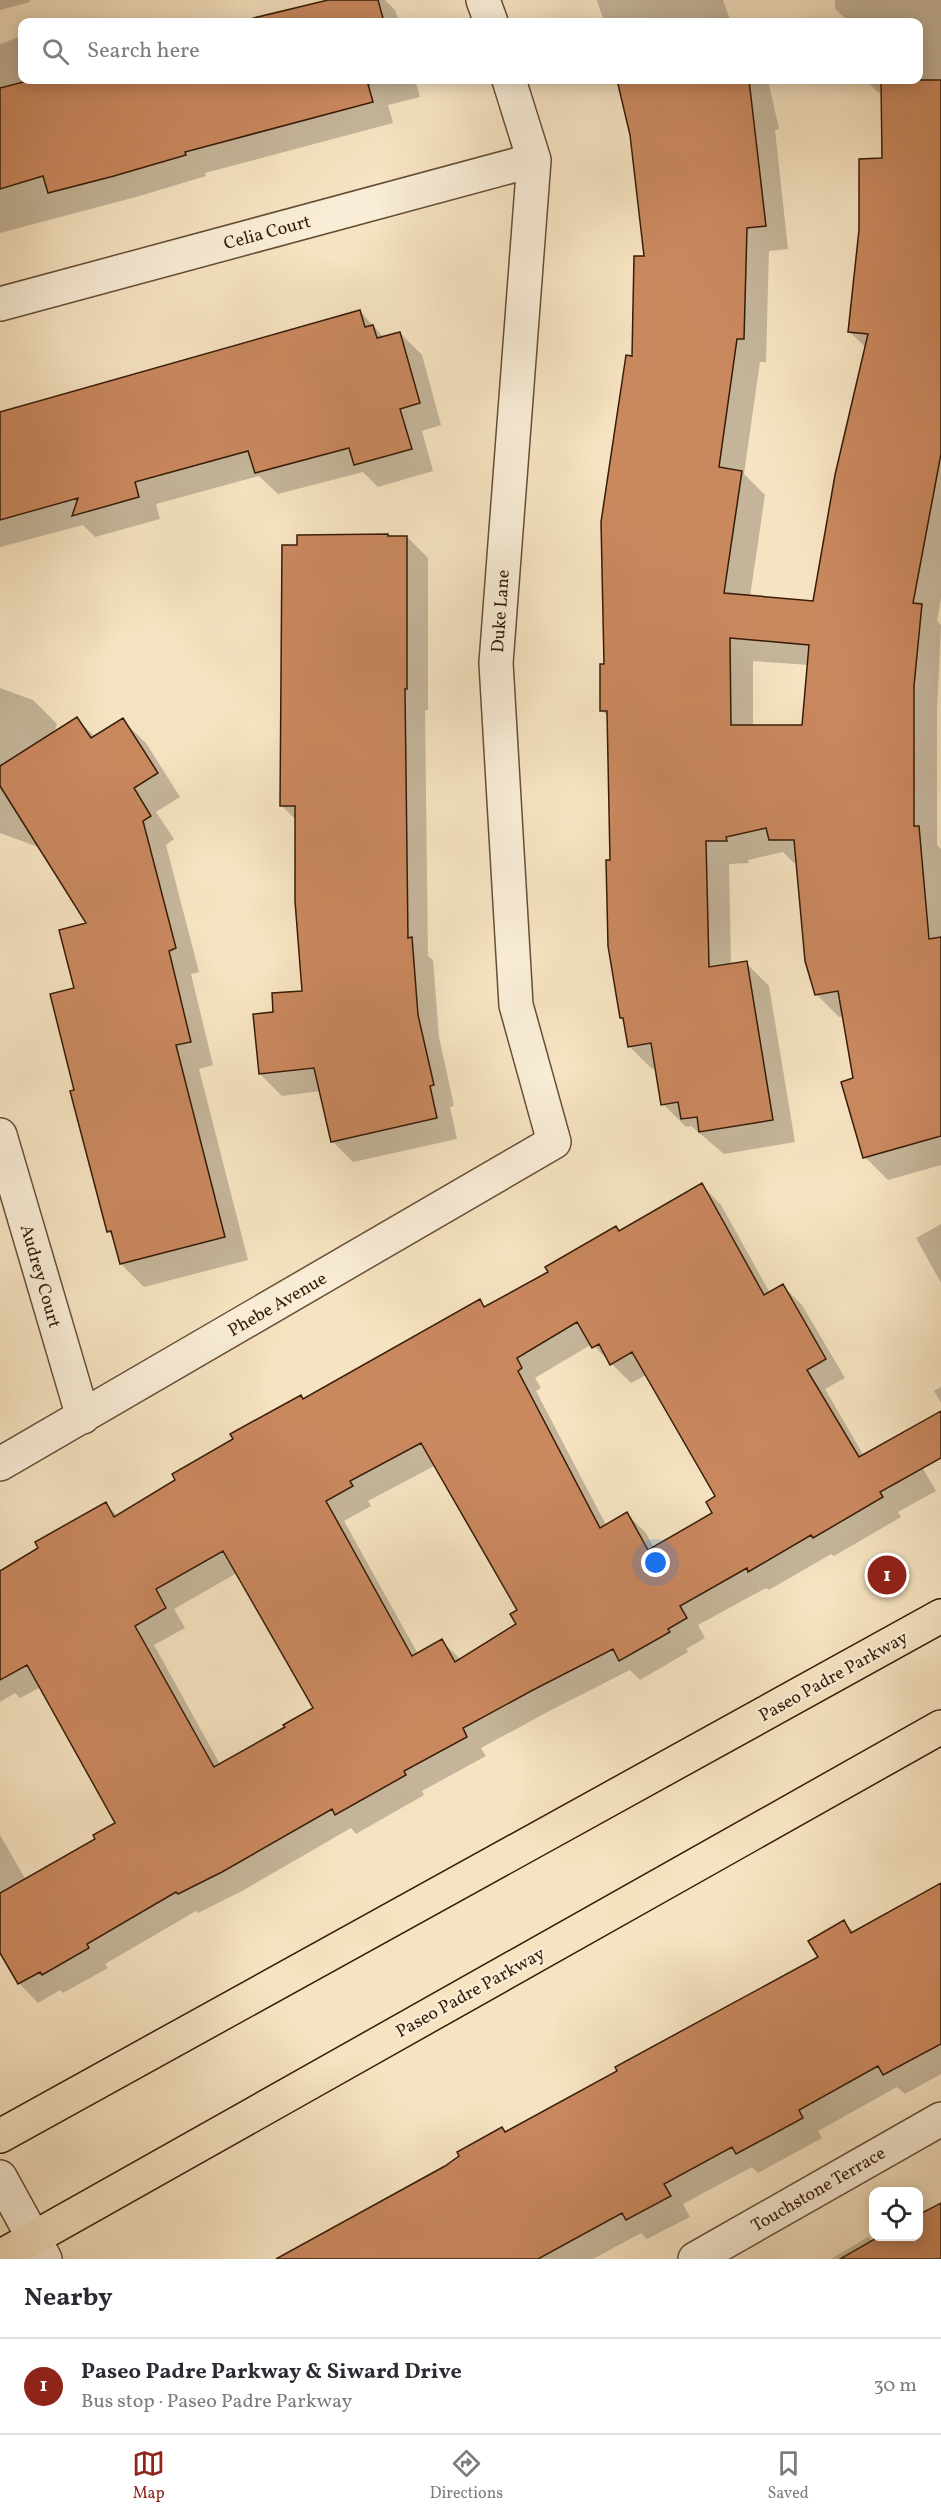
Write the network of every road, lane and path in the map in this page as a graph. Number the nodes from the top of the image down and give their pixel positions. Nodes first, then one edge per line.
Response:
1 (483, 0) edge
2 (490, 18) edge
3 (510, 84) edge
4 (534, 160) junction
5 (0, 304) edge
6 (0, 1135) edge
7 (554, 1142) joint
8 (83, 1417) junction
9 (0, 1464) edge
10 (941, 1616) edge
11 (941, 1726) edge
12 (941, 2119) edge
13 (0, 2136) edge
14 (0, 2177) edge
15 (40, 2248) edge
16 (0, 2257) edge
17 (695, 2259) edge

1 - 2 street
3 - 4 street, Duke Lane
4 - 5 street, Celia Court
4 - 7 street, Duke Lane
6 - 8 street, Audrey Court
7 - 8 street, Phebe Avenue
8 - 9 street, Phebe Avenue
10 - 13 main road, Paseo Padre Parkway
11 - 15 main road, Paseo Padre Parkway
12 - 17 street, Touchstone Terrace
14 - 15 street
15 - 16 main road, Paseo Padre Parkway

